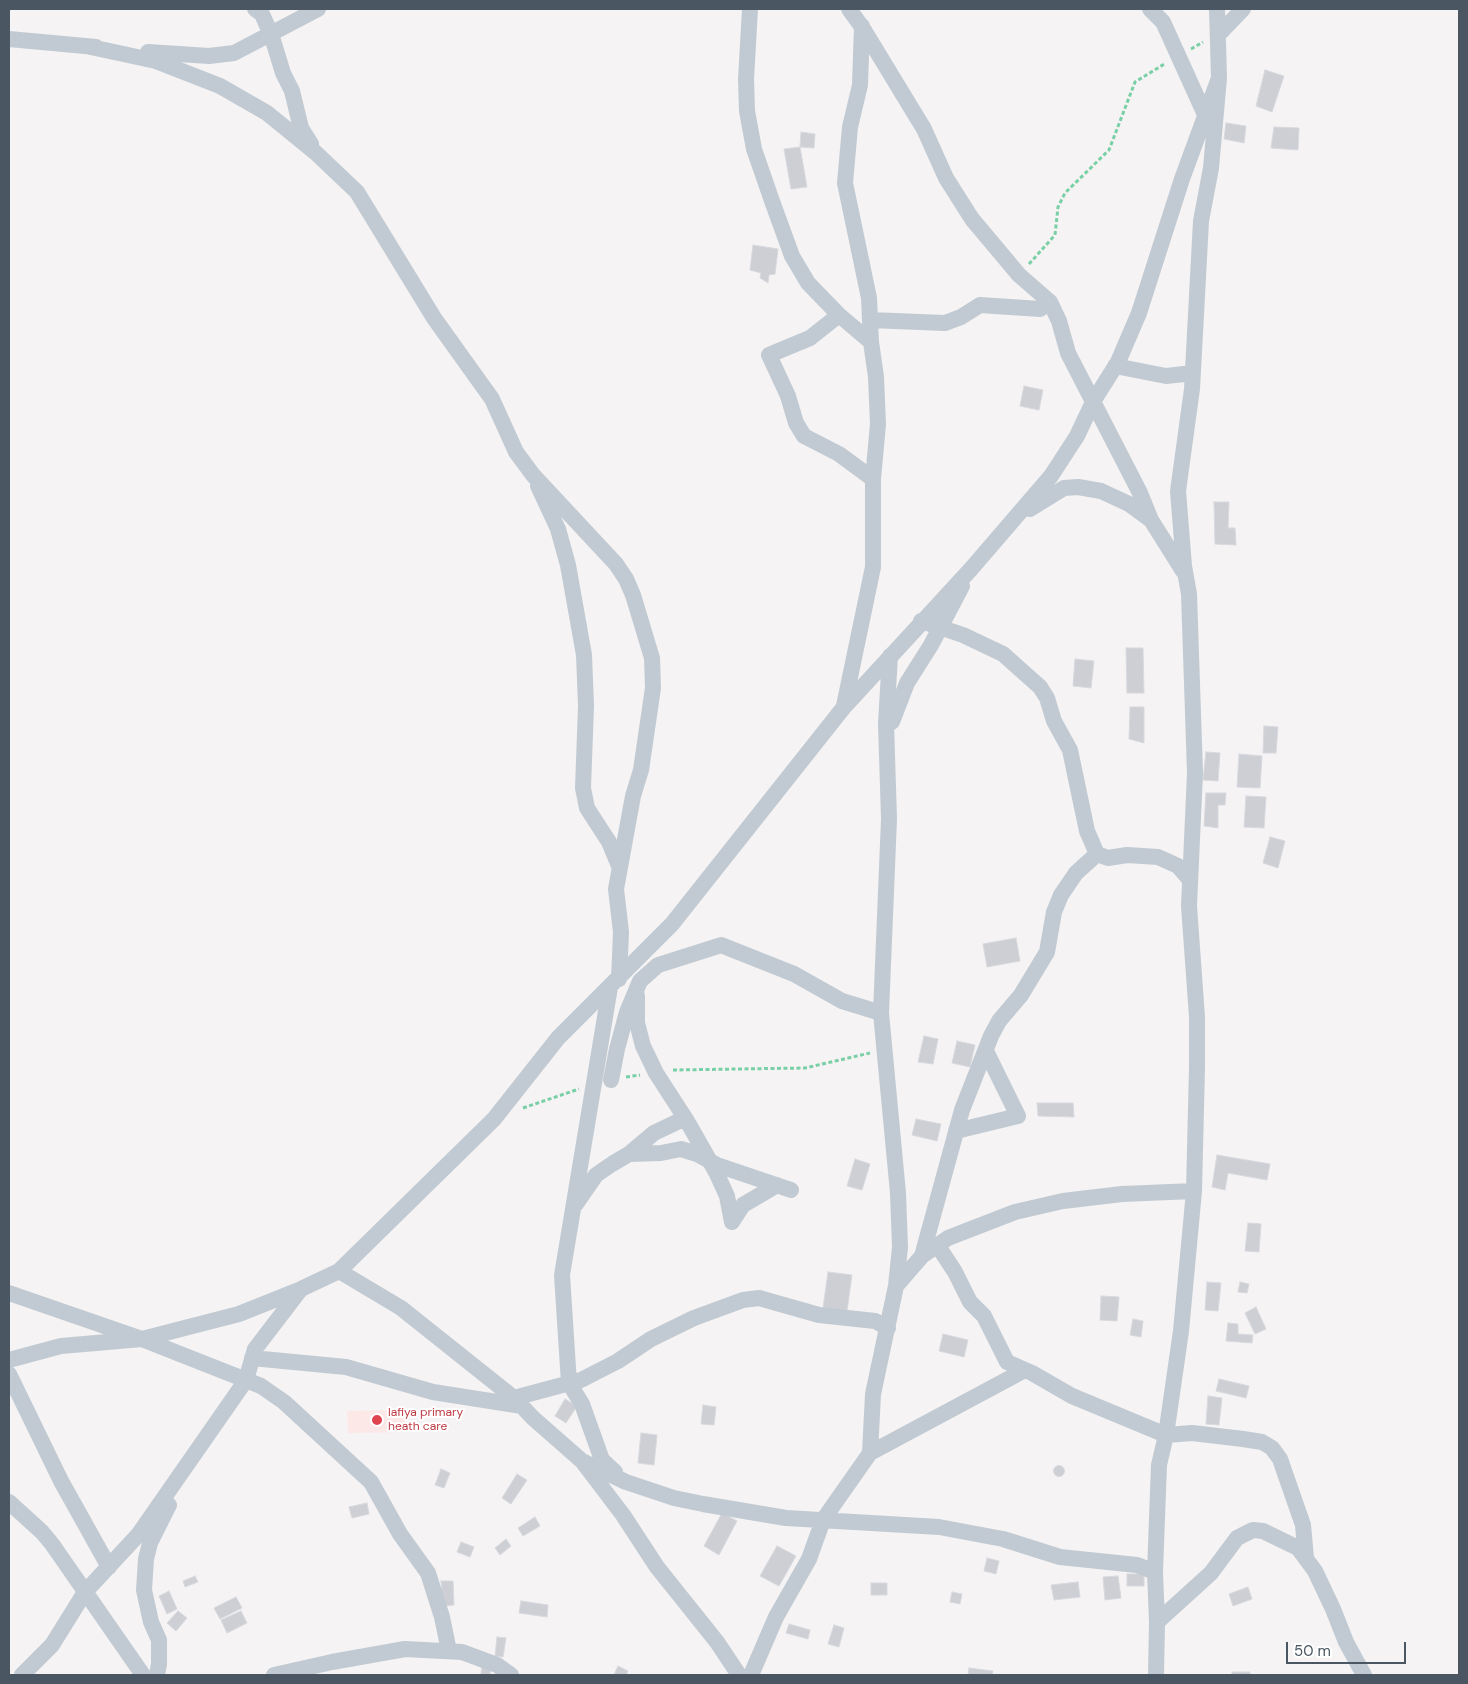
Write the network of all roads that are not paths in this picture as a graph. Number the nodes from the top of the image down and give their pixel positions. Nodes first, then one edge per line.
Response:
1 (255, 9) edge
2 (318, 9) edge
3 (750, 9) edge
4 (849, 9) edge
5 (861, 9) edge
6 (1150, 9) edge
7 (1217, 9) edge
8 (1243, 9) edge
9 (862, 26) junction
10 (271, 34) junction
11 (1219, 34) junction
12 (9, 39) edge
13 (86, 46) junction
14 (1219, 78) junction
15 (1206, 117) junction
16 (316, 153) junction
17 (1050, 302) junction
18 (839, 315) junction
19 (870, 320) junction
20 (871, 342) junction
21 (1115, 366) junction
22 (1192, 373) junction
23 (1094, 400) junction
24 (533, 474) junction
25 (873, 479) junction
26 (1018, 516) junction
27 (1151, 520) junction
28 (971, 569) junction
29 (1185, 574) junction
30 (921, 621) junction
31 (941, 627) junction
32 (890, 656) junction
33 (844, 707) junction
34 (887, 748) junction
35 (1097, 854) junction
36 (619, 866) junction
37 (1190, 880) junction
38 (640, 982) junction
39 (615, 983) junction
40 (881, 1013) junction
41 (986, 1051) junction
42 (612, 1080) road end
43 (687, 1121) junction
44 (956, 1131) junction
45 (629, 1154) junction
46 (708, 1160) junction
47 (1194, 1191) junction
48 (573, 1208) junction
49 (938, 1246) junction
50 (922, 1256) junction
51 (339, 1271) junction
52 (896, 1286) junction
53 (301, 1289) junction
54 (9, 1293) edge
55 (888, 1328) junction
56 (142, 1339) junction
57 (252, 1358) junction
58 (9, 1360) edge
59 (1025, 1370) junction
60 (9, 1374) edge
61 (246, 1380) junction
62 (570, 1383) junction
63 (518, 1402) junction
64 (1166, 1435) junction
65 (870, 1453) junction
66 (190, 1460) junction
67 (582, 1461) junction
68 (626, 1482) junction
69 (9, 1502) edge
70 (823, 1520) junction
71 (1306, 1558) junction
72 (109, 1567) junction
73 (1155, 1572) junction
74 (85, 1592) junction
75 (1157, 1622) junction
76 (449, 1650) junction
77 (22, 1675) edge
78 (143, 1675) edge
79 (157, 1675) edge
80 (274, 1675) edge
81 (511, 1675) edge
82 (739, 1675) edge
83 (750, 1675) edge
84 (1156, 1675) edge
85 (1364, 1675) edge

1 - 10 street
2 - 10 street
3 - 18 street
4 - 9 street
5 - 9 street
6 - 15 street
7 - 11 street
8 - 11 street
9 - 17 street
9 - 19 street
10 - 13 street
10 - 16 street
11 - 14 street
12 - 13 street
13 - 16 street
14 - 15 street
14 - 22 street
15 - 21 street
16 - 24 street
17 - 19 street
17 - 23 street
18 - 20 street
18 - 25 street
19 - 20 street
20 - 25 street
21 - 22 street
21 - 23 street
22 - 29 street
23 - 26 street
23 - 27 street
24 - 36 street
24 - 36 street
25 - 33 street
26 - 27 street
26 - 28 street
27 - 29 street
28 - 30 street
28 - 31 street
29 - 37 street
30 - 31 street
30 - 32 street
31 - 34 street
31 - 35 street
32 - 33 street
32 - 34 street
33 - 39 street
34 - 40 street
35 - 37 street
35 - 41 street
36 - 39 street
37 - 47 street
38 - 40 street
38 - 42 street
38 - 43 street
39 - 48 street
39 - 51 street
40 - 52 street
41 - 44 street
41 - 44 street
43 - 45 street
43 - 46 street
44 - 50 street
45 - 46 street
45 - 48 street
46 - 46 street
47 - 49 street
47 - 64 street
48 - 62 street
49 - 50 street
49 - 59 street
50 - 52 street
51 - 53 street
51 - 63 street
52 - 55 street
53 - 56 street
53 - 57 street
54 - 56 street
55 - 62 street
55 - 65 street
56 - 58 street
56 - 61 street
57 - 61 street
57 - 63 street
59 - 64 street
59 - 65 street
60 - 72 street
61 - 66 street
61 - 76 street
62 - 63 street
62 - 68 street
63 - 67 street
64 - 71 street
64 - 73 street
65 - 70 street
66 - 72 street
66 - 79 street
67 - 68 street
67 - 82 street
68 - 70 street
69 - 74 street
70 - 73 street
70 - 83 street
71 - 75 street
71 - 85 street
72 - 74 street
73 - 75 street
74 - 77 street
74 - 78 street
75 - 84 street
76 - 80 street
76 - 81 street

